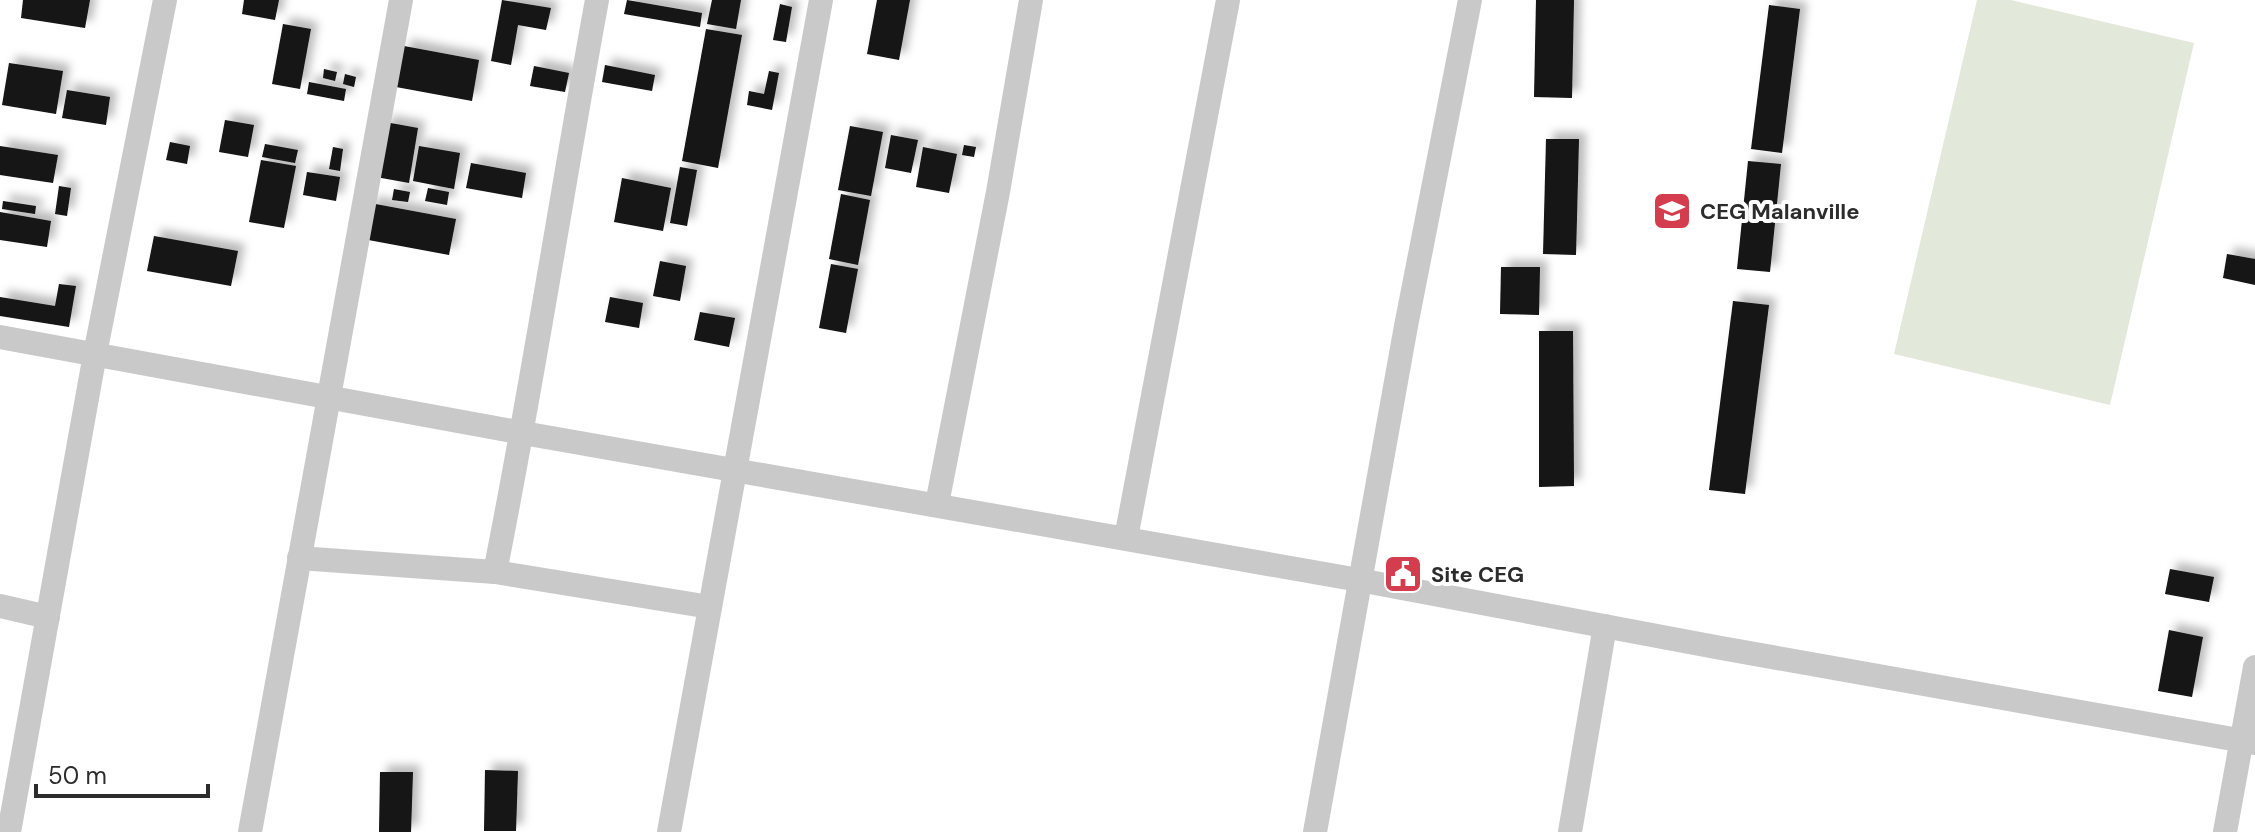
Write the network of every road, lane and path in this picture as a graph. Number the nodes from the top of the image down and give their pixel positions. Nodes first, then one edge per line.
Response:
1 (165, 0) edge
2 (401, 0) edge
3 (597, 0) edge
4 (821, 0) edge
5 (1031, 0) edge
6 (1228, 0) edge
7 (1470, 0) edge
8 (0, 337) edge
9 (95, 354) junction
10 (329, 396) junction
11 (523, 433) junction
12 (735, 468) junction
13 (937, 504) junction
14 (1126, 538) junction
15 (299, 558) junction
16 (495, 572) junction
17 (1359, 580) junction
18 (0, 606) edge
19 (710, 607) junction
20 (48, 617) junction
21 (1605, 626) junction
22 (2255, 667) edge
23 (2248, 742) edge
24 (10, 830) edge
25 (250, 832) edge
26 (669, 832) edge
27 (1315, 832) edge
28 (1570, 832) edge
29 (2225, 832) edge

1 - 9 street
2 - 10 street
3 - 11 street
4 - 12 street
5 - 13 street
6 - 14 street
7 - 17 street
8 - 9 street
9 - 10 street
9 - 20 street
10 - 11 street
10 - 15 street
11 - 12 street
11 - 16 street
12 - 13 street
12 - 19 street
13 - 14 street
14 - 17 street
15 - 16 street
15 - 25 street
16 - 19 street
17 - 21 street
17 - 27 street
18 - 20 street
19 - 26 street
20 - 24 street
21 - 23 street
21 - 28 street
22 - 23 street
23 - 29 street

